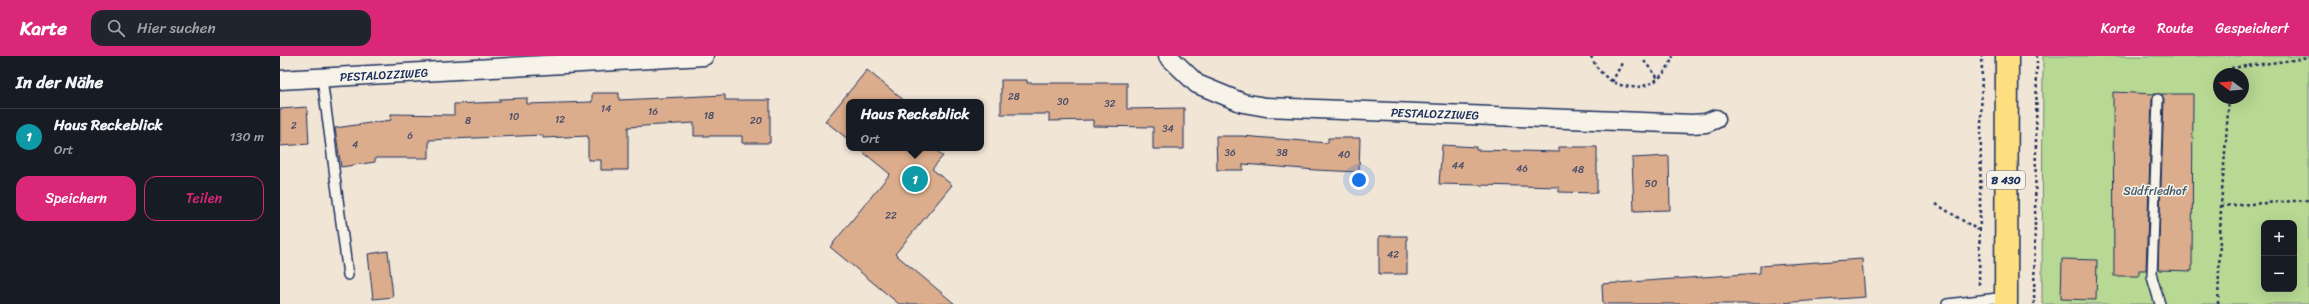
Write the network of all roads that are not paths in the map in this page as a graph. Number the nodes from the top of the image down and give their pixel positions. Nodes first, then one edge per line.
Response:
1 (704, 56) edge
2 (1168, 56) edge
3 (2007, 56) edge
4 (322, 78) junction
5 (280, 80) edge
6 (2158, 98) dead end
7 (1716, 119) dead end
8 (348, 275) dead end
9 (2006, 300) edge
10 (1947, 304) edge
11 (2160, 304) edge

1 - 4 street, PESTALOZZIWEG
2 - 7 street, PESTALOZZIWEG
3 - 9 main road, B 430
4 - 5 street, PESTALOZZIWEG
4 - 8 lane
6 - 11 lane
9 - 10 lane

